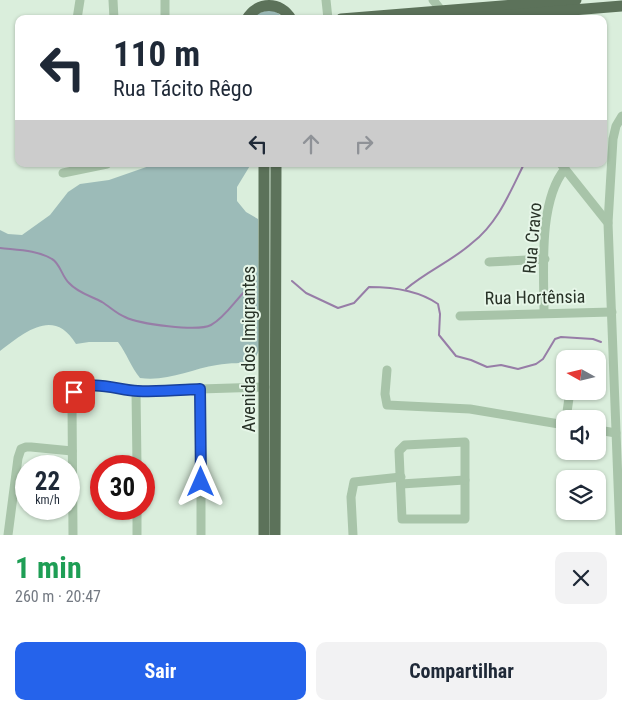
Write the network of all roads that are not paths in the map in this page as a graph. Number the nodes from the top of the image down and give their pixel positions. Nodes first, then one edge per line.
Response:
1 (80, 0) edge
2 (113, 0) edge
3 (165, 0) edge
4 (326, 0) edge
5 (433, 0) edge
6 (576, 0) edge
7 (537, 1) edge
8 (518, 2) edge
9 (261, 3) edge
10 (276, 3) edge
11 (622, 6) edge
12 (440, 10) junction
13 (78, 15) edge
14 (114, 15) edge
15 (165, 15) edge
16 (250, 15) edge
17 (287, 15) edge
18 (328, 15) edge
19 (385, 15) edge
20 (510, 15) edge
21 (622, 116) edge
22 (94, 167) edge
23 (264, 167) edge
24 (276, 167) edge
25 (563, 167) edge
26 (564, 167) edge
27 (63, 174) dead end
28 (608, 224) junction
29 (545, 259) junction
30 (489, 262) dead end
31 (612, 312) junction
32 (544, 313) junction
33 (460, 316) dead end
34 (387, 370) dead end
35 (265, 387) junction
36 (200, 389) junction
37 (136, 391) junction
38 (556, 423) edge
39 (606, 431) edge
40 (616, 433) junction
41 (72, 451) junction
42 (137, 455) edge
43 (401, 480) junction
44 (465, 480) junction
45 (137, 520) edge
46 (8, 535) edge
47 (73, 535) edge
48 (137, 535) edge
49 (201, 535) edge
50 (264, 535) edge
51 (275, 535) edge
52 (353, 535) edge
53 (620, 535) edge

1 - 13 street
2 - 14 street
3 - 15 street
4 - 18 street
5 - 12 street
6 - 7 main road
7 - 8 main road
8 - 12 main road
9 - 10 main road
9 - 16 main road
10 - 17 main road
11 - 20 main road
12 - 19 main road
21 - 28 street
22 - 27 street
23 - 35 main road, Avenida dos Imigrantes
24 - 51 main road, Avenida dos Imigrantes
25 - 29 street, Rua Cravo
26 - 28 street
28 - 31 street
29 - 30 street
29 - 32 street, Rua Cravo
31 - 32 street, Rua Hortênsia
31 - 40 street
32 - 33 street, Rua Hortênsia
34 - 38 street
35 - 36 street
35 - 50 main road, Avenida dos Imigrantes
36 - 37 street
36 - 49 street
37 - 41 street
37 - 42 street
39 - 40 street
40 - 53 street
41 - 46 street
41 - 47 street
43 - 44 street
43 - 44 street
43 - 44 street
43 - 52 street
45 - 48 street

